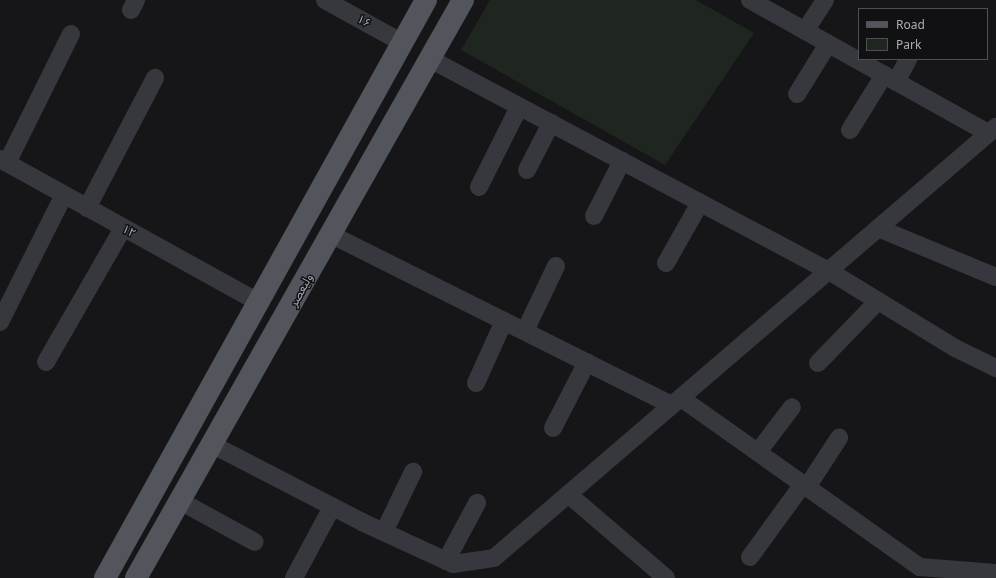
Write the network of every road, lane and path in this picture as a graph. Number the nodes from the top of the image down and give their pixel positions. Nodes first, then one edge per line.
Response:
1 (325, 0) edge
2 (426, 0) edge
3 (463, 0) edge
4 (824, 0) edge
5 (759, 2) edge
6 (805, 31) junction
7 (71, 34) dead end
8 (403, 43) junction
9 (828, 44) junction
10 (430, 59) junction
11 (907, 60) edge
12 (155, 78) dead end
13 (890, 78) junction
14 (797, 94) dead end
15 (519, 107) junction
16 (551, 123) junction
17 (850, 130) dead end
18 (992, 130) edge
19 (3, 161) edge
20 (622, 161) junction
21 (527, 170) dead end
22 (479, 187) dead end
23 (64, 195) junction
24 (700, 203) junction
25 (87, 208) junction
26 (594, 216) dead end
27 (123, 228) junction
28 (878, 228) junction
29 (332, 235) junction
30 (666, 263) dead end
31 (556, 266) dead end
32 (829, 271) junction
33 (996, 277) edge
34 (878, 301) junction
35 (258, 302) junction
36 (504, 321) junction
37 (0, 322) edge
38 (525, 331) junction
39 (46, 362) dead end
40 (587, 362) junction
41 (818, 363) dead end
42 (996, 368) edge
43 (476, 383) dead end
44 (677, 401) junction
45 (792, 407) dead end
46 (553, 428) dead end
47 (839, 438) dead end
48 (212, 445) junction
49 (758, 452) junction
50 (413, 472) dead end
51 (805, 486) junction
52 (568, 494) junction
53 (180, 501) junction
54 (477, 503) dead end
55 (332, 506) junction
56 (384, 532) junction
57 (255, 542) dead end
58 (750, 557) dead end
59 (446, 561) junction
60 (108, 572) edge
61 (916, 573) edge
62 (996, 573) edge
63 (132, 578) edge
64 (136, 578) edge
65 (294, 578) edge
66 (666, 578) edge

1 - 8 street, ۱۶
2 - 8 main road
3 - 10 main road, ولیعصر
4 - 6 street
5 - 6 street
6 - 9 street
7 - 19 street
8 - 35 main road
9 - 13 street
9 - 14 street
10 - 15 street
10 - 29 main road, ولیعصر
11 - 13 street
12 - 25 street
13 - 17 street
13 - 18 street
15 - 16 street
15 - 22 street
16 - 20 street
16 - 21 street
18 - 28 street
19 - 23 street, ۱۲
20 - 24 street
20 - 26 street
23 - 25 street, ۱۲
23 - 37 street
24 - 30 street
24 - 32 street
25 - 27 street, ۱۲
27 - 35 street, ۱۲
27 - 39 street
28 - 32 street
28 - 33 street
29 - 36 street
29 - 48 main road, ولیعصر
31 - 38 street
32 - 34 street
32 - 44 street
34 - 41 street
34 - 42 street
35 - 60 main road
36 - 38 street
36 - 43 street
38 - 40 street
40 - 44 street
40 - 46 street
44 - 49 street
44 - 52 street
45 - 49 street
47 - 51 street
48 - 53 main road, ولیعصر
48 - 55 street
49 - 51 street
50 - 56 street
51 - 58 street
51 - 61 street
52 - 59 street
52 - 66 street
53 - 57 street
53 - 64 main road, ولیعصر
54 - 59 street
55 - 56 street
55 - 65 street
56 - 59 street
60 - 63 main road
61 - 62 street

